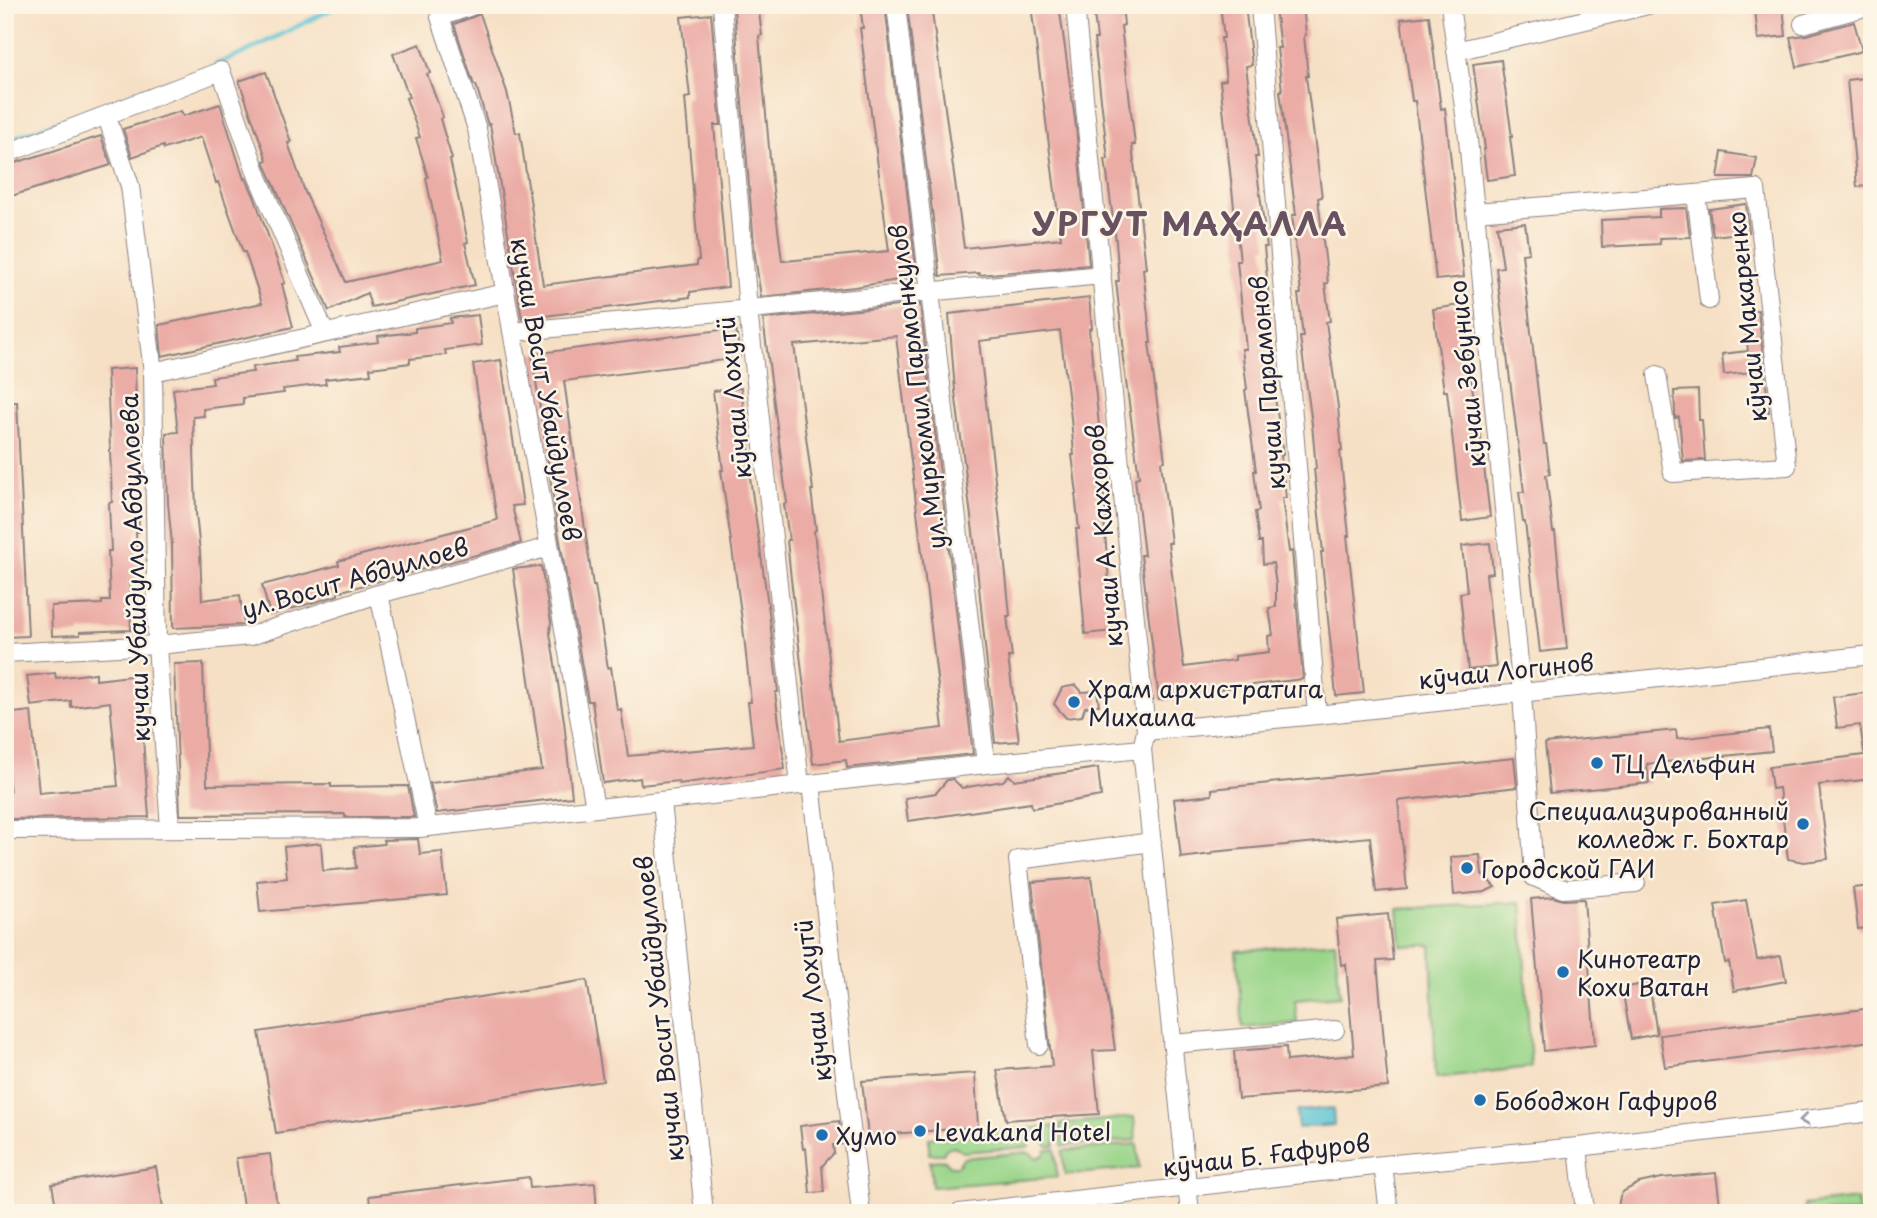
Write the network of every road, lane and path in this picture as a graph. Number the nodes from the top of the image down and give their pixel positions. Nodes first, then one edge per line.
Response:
1 (474, 5) edge
2 (722, 5) edge
3 (895, 5) edge
4 (1075, 5) edge
5 (1260, 5) edge
6 (1450, 5) edge
7 (1648, 5) edge
8 (1872, 5) edge
9 (437, 11) edge
10 (1803, 24) dead end
11 (1456, 51) junction
12 (108, 120) dead end
13 (5, 154) edge
14 (1696, 194) junction
15 (1475, 212) junction
16 (1102, 275) junction
17 (930, 291) junction
18 (505, 293) junction
19 (1709, 300) dead end
20 (748, 310) junction
21 (512, 332) junction
22 (325, 333) junction
23 (153, 372) junction
24 (1657, 375) dead end
25 (549, 547) junction
26 (380, 594) junction
27 (157, 645) junction
28 (5, 653) edge
29 (1872, 655) edge
30 (1522, 693) junction
31 (1317, 715) junction
32 (1146, 731) junction
33 (1142, 749) junction
34 (986, 764) junction
35 (806, 784) junction
36 (662, 801) junction
37 (595, 808) junction
38 (428, 827) junction
39 (163, 829) junction
40 (5, 830) edge
41 (1152, 842) junction
42 (1636, 883) dead end
43 (1335, 1030) dead end
44 (1172, 1044) junction
45 (1039, 1045) dead end
46 (1872, 1112) edge
47 (1578, 1147) junction
48 (1383, 1165) junction
49 (1187, 1188) junction
50 (704, 1213) edge
51 (862, 1213) edge
52 (960, 1213) edge
53 (1190, 1213) edge
54 (1389, 1213) edge
55 (1585, 1213) edge

1 - 9 street, кучаи Восит Убайдуллоев
2 - 20 street, кӯчаи Лохутӣ
3 - 17 street, ул.Миркомил Пармонкулов
4 - 16 street, кучаи А. Каххоров
5 - 31 street, кучаи Парамонов
6 - 11 street, кӯчаи Зебунисо
7 - 11 street
8 - 10 street
9 - 18 street, кучаи Восит Убайдуллоев
11 - 15 street, кӯчаи Зебунисо
12 - 23 street
13 - 22 street
14 - 15 street, кӯчаи Макаренко
14 - 19 street
14 - 24 street, кӯчаи Макаренко
15 - 30 street, кӯчаи Зебунисо
16 - 17 street
16 - 32 street, кучаи А. Каххоров
17 - 20 street
17 - 34 street, ул.Миркомил Пармонкулов
18 - 21 street, кучаи Восит Убайдуллоев
18 - 22 street, кучаи Убайдулло Абдуллоева
20 - 21 street
20 - 35 street, кӯчаи Лохутӣ
21 - 25 street, кучаи Восит Убайдуллоев
22 - 23 street, кучаи Убайдулло Абдуллоева
23 - 27 street, кучаи Убайдулло Абдуллоева
25 - 26 street, ул.Восит Абдуллоев
25 - 37 street, кучаи Восит Убайдуллоев
26 - 27 street, ул.Восит Абдуллоев
26 - 38 street
27 - 28 street, ул.Восит Абдуллоев
27 - 39 street, кучаи Убайдулло Абдуллоева
29 - 30 street, кӯчаи Логинов
30 - 31 street, кӯчаи Логинов
30 - 42 street, кӯчаи Зебунисо
31 - 32 street, кӯчаи Логинов
32 - 33 street, кучаи А. Каххоров
33 - 34 street
33 - 41 street, кучаи А. Каххоров
34 - 35 street
35 - 36 street
35 - 51 street, кӯчаи Лохутӣ
36 - 37 street
36 - 50 street, кучаи Восит Убайдуллоев
37 - 38 street
38 - 39 street
39 - 40 street
41 - 44 street, кучаи А. Каххоров
41 - 45 street
43 - 44 street
44 - 49 street, кучаи А. Каххоров
46 -> 47 street, кӯчаи Б. Ғафуров
47 - 48 street, кӯчаи Б. Ғафуров
47 - 55 street
48 - 49 street, кӯчаи Б. Ғафуров
48 - 54 street
49 - 52 street, кӯчаи Б. Ғафуров
49 - 53 street, кучаи А. Каххоров

